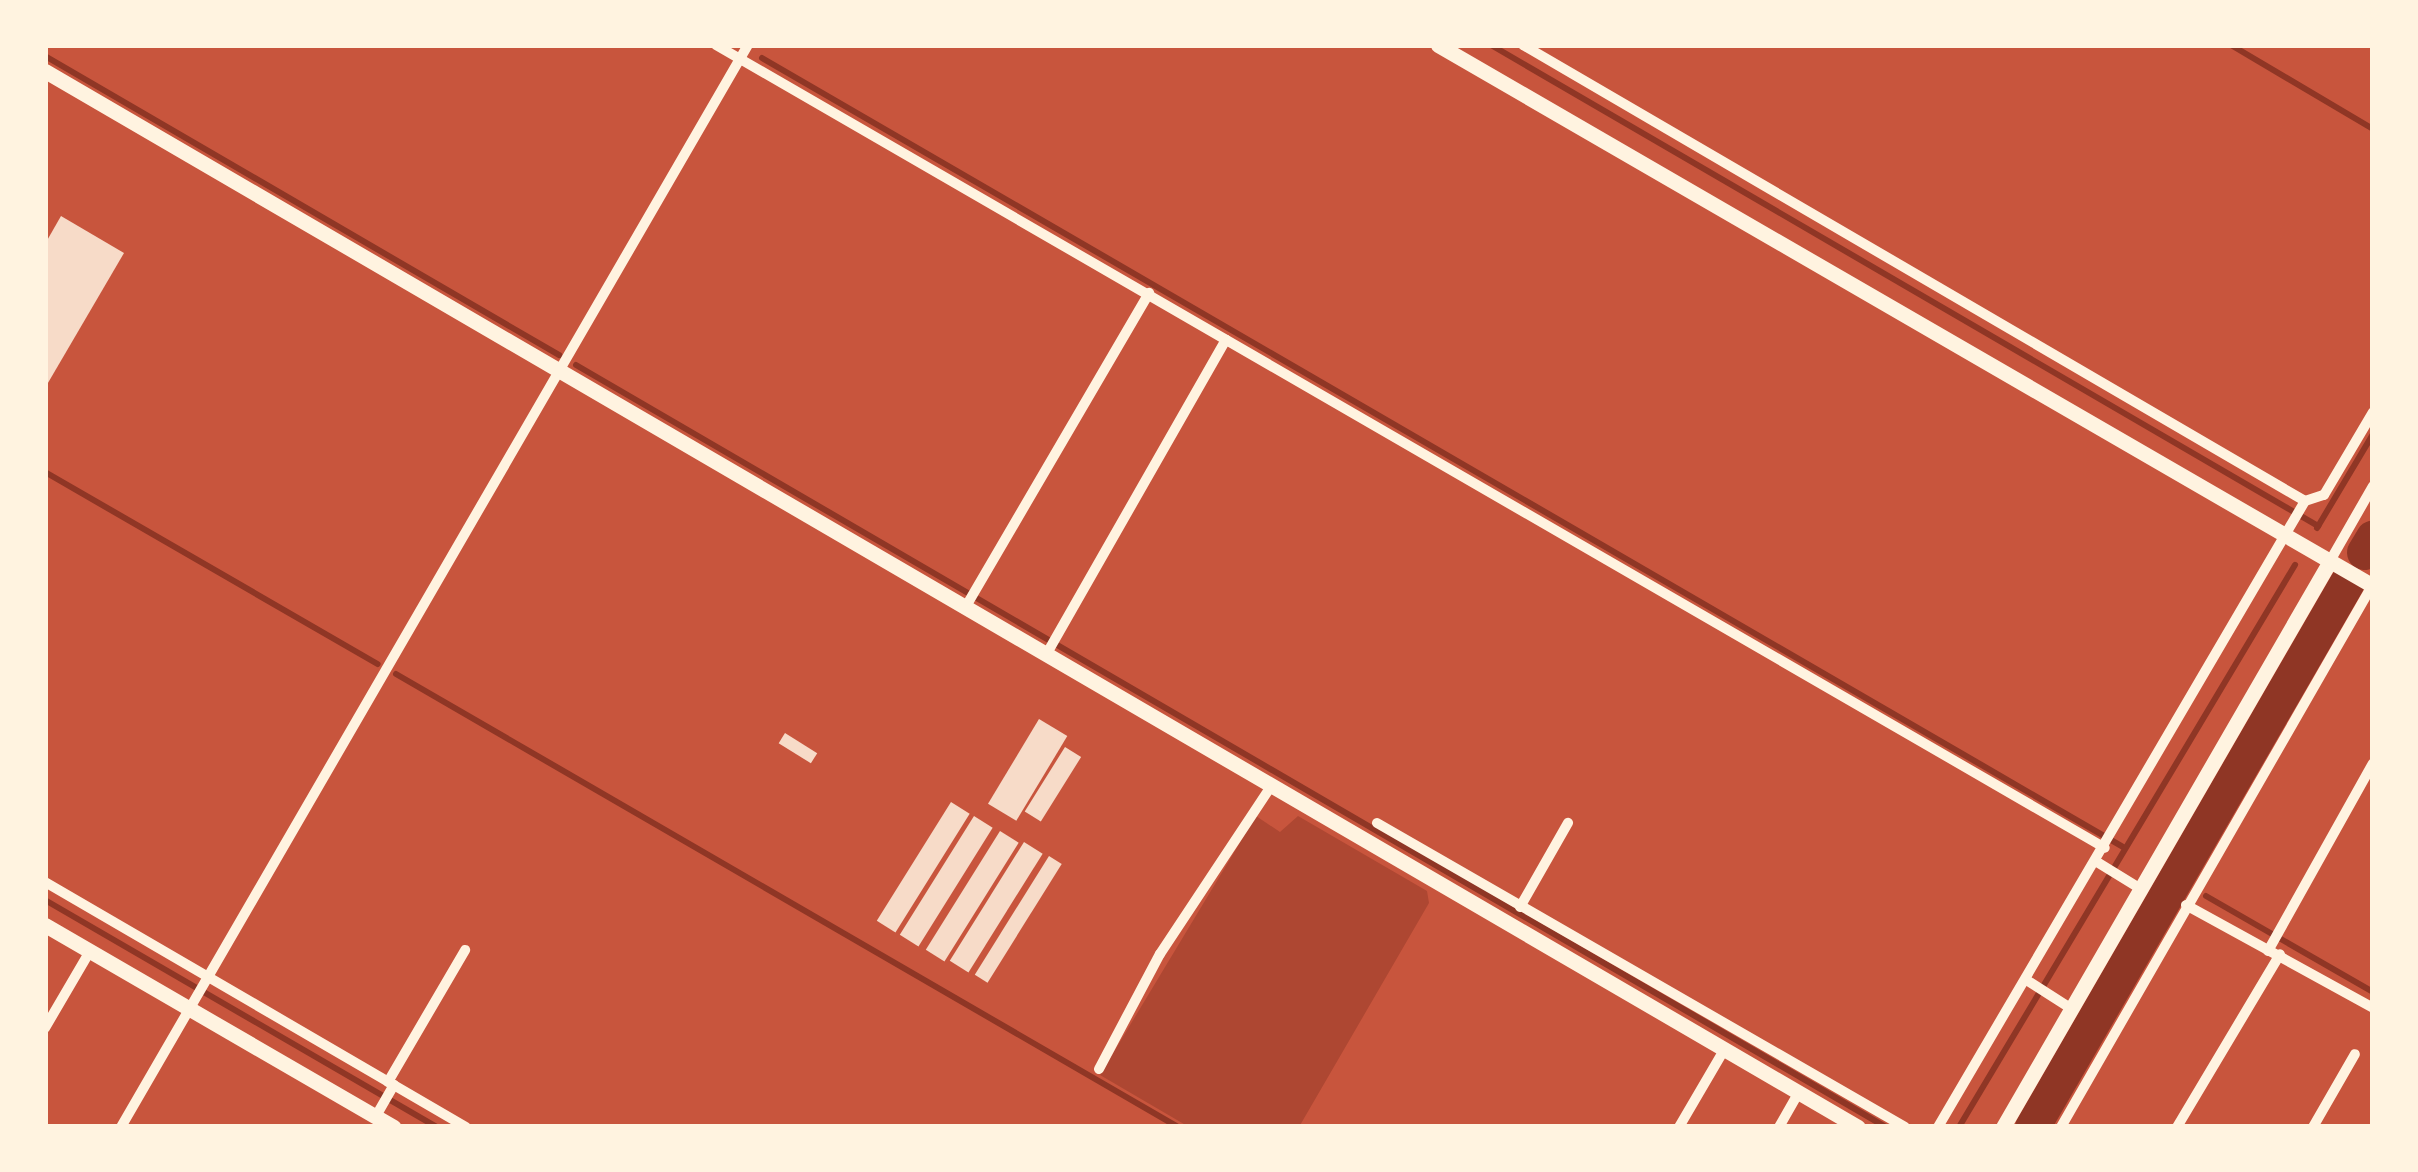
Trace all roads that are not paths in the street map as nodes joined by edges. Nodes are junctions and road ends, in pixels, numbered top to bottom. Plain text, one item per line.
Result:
1 (716, 45) edge
2 (748, 45) edge
3 (1438, 45) edge
4 (1523, 45) edge
5 (740, 59) junction
6 (45, 70) edge
7 (1150, 293) junction
8 (1226, 340) junction
9 (560, 372) junction
10 (2373, 412) edge
11 (2373, 486) edge
12 (2302, 505) junction
13 (2288, 528) junction
14 (2330, 561) junction
15 (2373, 585) edge
16 (970, 599) junction
17 (1051, 647) junction
18 (2373, 763) edge
19 (1271, 786) junction
20 (1377, 823) dead end
21 (1568, 823) dead end
22 (2109, 842) junction
23 (1420, 859) junction
24 (2106, 868) junction
25 (45, 882) edge
26 (2141, 888) junction
27 (2186, 905) junction
28 (1520, 916) junction
29 (45, 925) edge
30 (2275, 945) junction
31 (465, 950) dead end
32 (90, 951) junction
33 (2037, 986) junction
34 (200, 991) junction
35 (2373, 1008) edge
36 (2072, 1009) junction
37 (45, 1028) edge
38 (1734, 1044) junction
39 (2355, 1054) dead end
40 (1099, 1069) dead end
41 (1799, 1092) junction
42 (386, 1096) junction
43 (121, 1127) edge
44 (394, 1127) edge
45 (466, 1127) edge
46 (1679, 1127) edge
47 (1779, 1127) edge
48 (1858, 1127) edge
49 (1905, 1127) edge
50 (1938, 1127) edge
51 (2004, 1127) edge
52 (2060, 1127) edge
53 (2177, 1127) edge
54 (2313, 1127) edge

1 - 5 street
2 - 5 street
3 - 13 street
4 - 12 street
5 - 7 street
5 - 9 street
6 - 9 street
7 - 8 street
7 - 16 street
8 - 17 street
8 - 22 street
9 - 16 street
9 - 34 street
10 - 12 street
11 - 14 street
12 - 13 street
13 - 14 street
13 - 22 street
14 - 15 street
14 - 26 street
15 - 27 street
16 - 17 street
17 - 19 street
18 - 30 street
19 - 23 street
19 - 40 street
20 - 23 street
21 - 28 street
22 - 24 street
23 - 28 street
24 - 26 street
24 - 33 street
25 - 34 street
26 - 36 street
27 - 30 street
27 - 52 street
28 - 38 street
28 - 38 street
29 - 32 street
30 - 35 street
30 - 53 street
31 - 42 street
32 - 34 street
32 - 37 street
33 - 36 street
33 - 50 street
34 - 42 street
34 - 42 street
34 - 43 street
36 - 51 street
38 - 41 street
38 - 46 street
38 - 49 street
39 - 54 street
41 - 47 street
41 - 48 street
42 - 44 street
42 - 45 street

